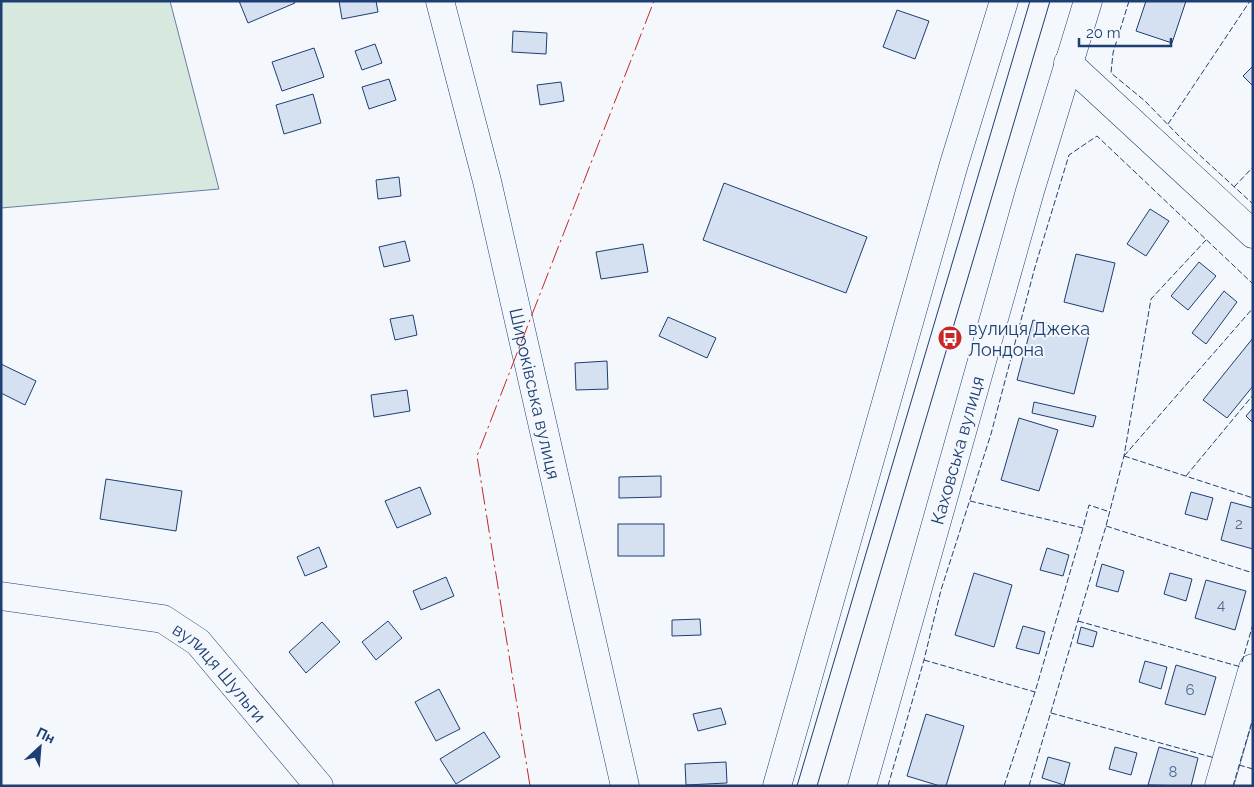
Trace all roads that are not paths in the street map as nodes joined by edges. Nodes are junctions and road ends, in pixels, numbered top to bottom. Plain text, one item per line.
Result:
1 (440, 1) edge
2 (1004, 1) edge
3 (1088, 1) edge
4 (1068, 63) junction
5 (1253, 234) edge
6 (1, 596) edge
7 (1253, 668) edge
8 (319, 786) edge
9 (625, 786) edge
10 (777, 786) edge
11 (862, 786) edge
12 (1219, 786) edge

1 - 9 street, Широківська вулиця
2 - 10 street
3 - 4 street, Каховська вулиця
4 - 5 street
4 - 11 street, Каховська вулиця
6 - 8 street, вулиця Шульги
7 - 12 street

